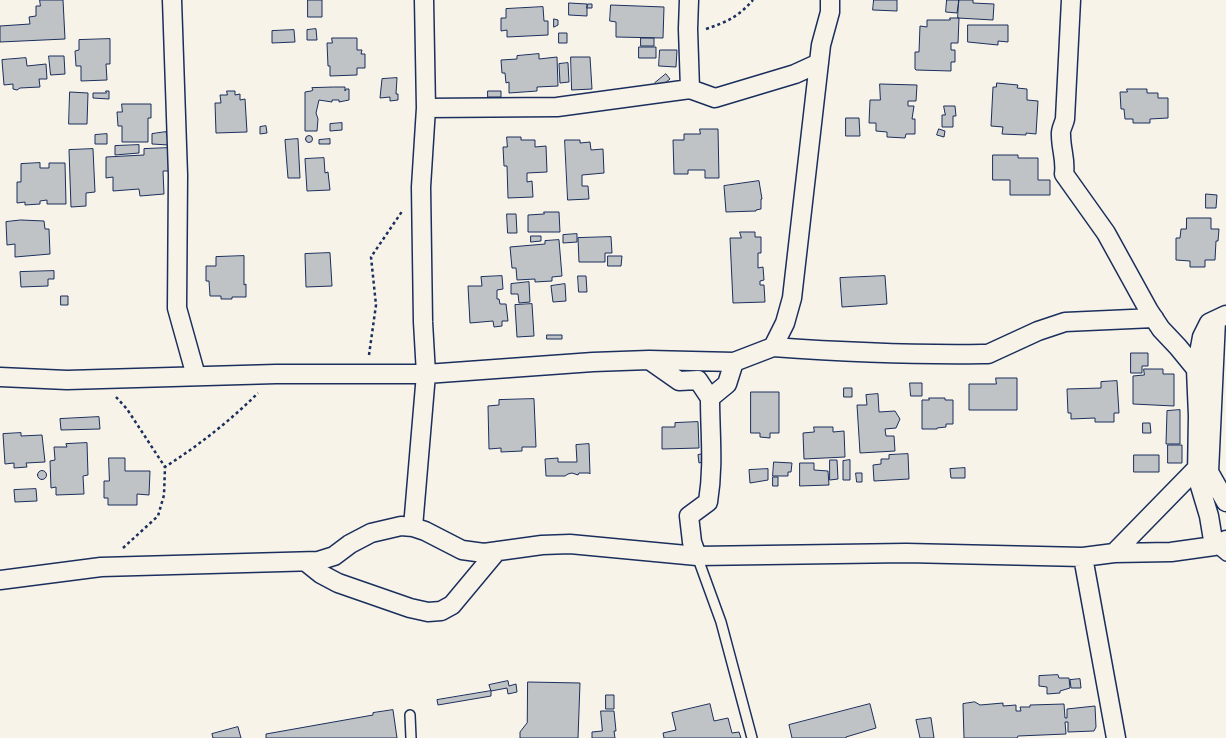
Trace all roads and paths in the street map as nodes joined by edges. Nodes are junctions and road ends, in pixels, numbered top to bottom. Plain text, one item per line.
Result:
1 (172, 0) edge
2 (424, 0) edge
3 (689, 0) edge
4 (753, 0) edge
5 (830, 0) edge
6 (1071, 0) edge
7 (688, 29) junction
8 (820, 63) junction
9 (690, 89) junction
10 (426, 108) junction
11 (1221, 317) edge
12 (1154, 318) junction
13 (773, 347) junction
14 (650, 360) junction
15 (734, 362) junction
16 (1196, 369) junction
17 (426, 374) junction
18 (196, 376) junction
19 (0, 377) edge
20 (114, 395) dead end
21 (710, 398) junction
22 (165, 467) dead end
23 (1197, 468) junction
24 (1226, 502) edge
25 (414, 527) junction
26 (1222, 547) edge
27 (497, 551) junction
28 (1114, 553) junction
29 (697, 556) junction
30 (1083, 557) junction
31 (306, 562) junction
32 (0, 580) edge
33 (410, 715) dead end
34 (411, 738) edge
35 (752, 738) edge
36 (1116, 738) edge

1 - 18 street
2 - 10 street
3 - 7 street
4 - 7 path
5 - 8 street
6 - 12 street
7 - 9 street
8 - 9 street
8 - 13 street
9 - 10 street
10 - 17 street
11 - 16 street
11 - 24 street
12 - 13 street
12 - 16 street
13 - 15 street
14 - 15 street
14 - 17 street
14 - 21 street
15 - 21 street
16 - 23 street
17 - 18 street
17 - 25 street
18 - 19 street
20 - 22 path
21 - 29 street
23 - 26 street
23 - 28 street
25 - 27 street
25 - 31 street
26 - 28 street
27 - 29 street
27 - 31 street
28 - 30 street
29 - 30 street
29 - 35 lane
30 - 36 street
31 - 32 street
33 - 34 lane

